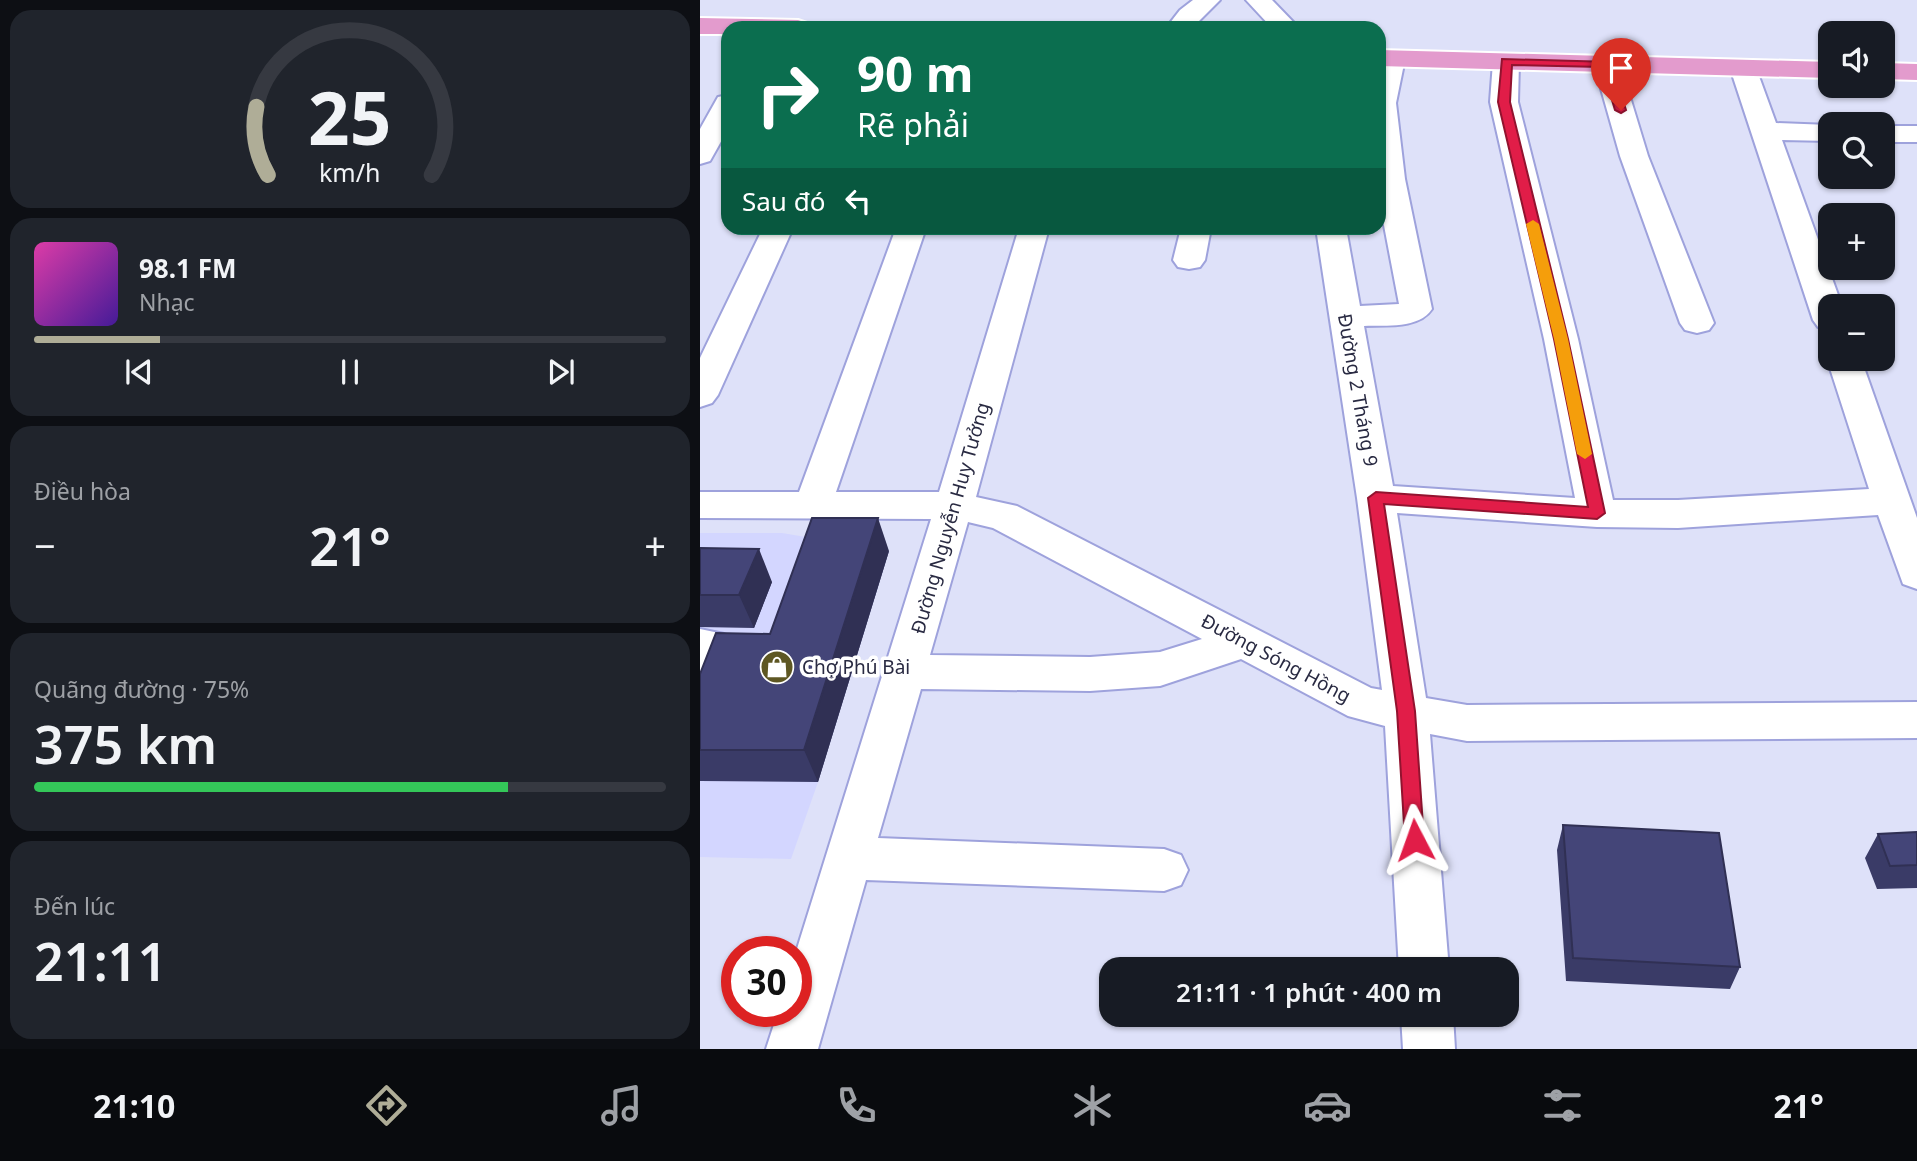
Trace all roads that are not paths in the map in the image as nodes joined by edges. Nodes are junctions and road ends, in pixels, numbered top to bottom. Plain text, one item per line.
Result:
1 (1208, 0) edge
2 (1258, 0) edge
3 (1184, 21) edge
4 (1279, 21) edge
5 (700, 26) edge
6 (721, 26) edge
7 (700, 41) edge
8 (721, 42) edge
9 (1386, 53) edge
10 (1386, 53) edge
11 (1818, 54) edge
12 (1895, 55) edge
13 (1917, 56) edge
14 (1506, 62) junction
15 (1607, 64) junction
16 (1743, 68) junction
17 (1818, 70) edge
18 (1895, 71) edge
19 (1917, 72) edge
20 (721, 116) edge
21 (1766, 131) junction
22 (1818, 133) edge
23 (1895, 134) edge
24 (1917, 134) edge
25 (1386, 141) edge
26 (700, 155) edge
27 (775, 235) edge
28 (909, 235) edge
29 (1032, 235) edge
30 (1194, 235) edge
31 (1332, 235) edge
32 (1189, 260) dead end
33 (1821, 294) edge
34 (1345, 317) junction
35 (1697, 323) dead end
36 (1848, 371) edge
37 (700, 395) edge
38 (1376, 498) junction
39 (1892, 501) junction
40 (700, 505) edge
41 (813, 505) junction
42 (954, 506) junction
43 (1597, 513) junction
44 (1911, 536) edge
45 (1917, 574) edge
46 (1244, 642) junction
47 (700, 645) edge
48 (905, 672) junction
49 (700, 681) edge
50 (1406, 711) junction
51 (1917, 720) edge
52 (849, 858) junction
53 (1164, 870) dead end
54 (1423, 957) edge
55 (1428, 1027) edge
56 (792, 1049) edge
57 (1429, 1049) edge

1 - 3 street
2 - 4 street
5 - 6 main road
7 - 8 main road
9 - 11 main road
10 - 14 main road
12 - 13 main road
14 - 15 main road
14 - 43 street
15 - 16 main road
15 - 35 street
16 - 17 main road
16 - 21 street
18 - 19 main road
20 - 26 street
21 - 22 street
21 - 33 street
23 - 24 street
25 - 34 street
27 - 37 street
28 - 41 street
29 - 42 street, Đường Nguyễn Huy Tưởng
30 - 32 street
31 - 34 street, Đường 2 Tháng 9
34 - 38 street, Đường 2 Tháng 9
36 - 39 street
38 - 43 street
38 - 50 street, Đường 2 Tháng 9
39 - 43 street
39 - 44 street
40 - 41 street, Đường Sóng Hồng
41 - 42 street, Đường Sóng Hồng
42 - 46 street, Đường Sóng Hồng
42 - 48 street, Đường Nguyễn Huy Tưởng
44 - 45 street
46 - 48 street
46 - 50 street, Đường Sóng Hồng
47 - 49 street
48 - 52 street, Đường Nguyễn Huy Tưởng
50 - 51 street, Đường Sóng Hồng
50 - 54 street, Đường 2 Tháng 9
52 - 53 street
52 - 56 street, Đường Nguyễn Huy Tưởng
55 - 57 street

